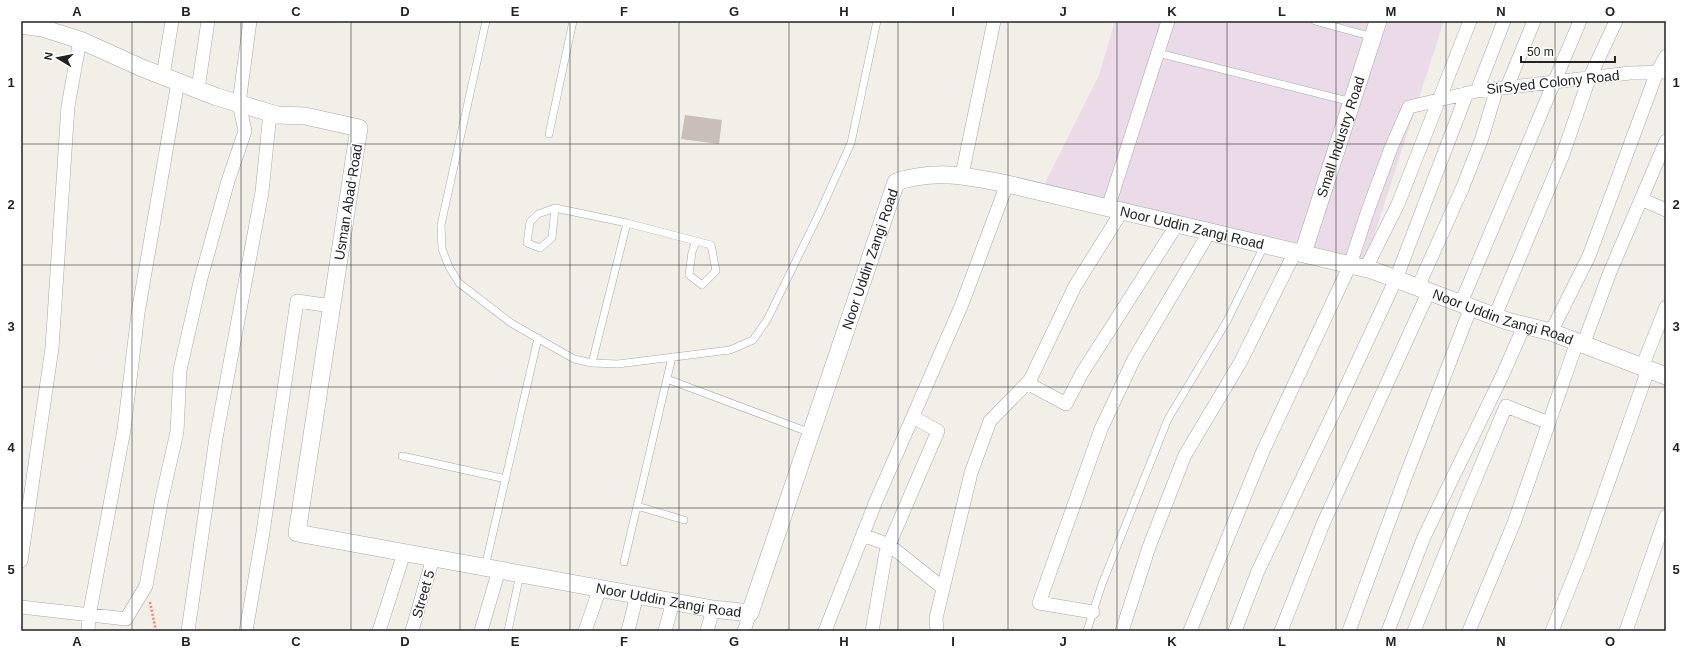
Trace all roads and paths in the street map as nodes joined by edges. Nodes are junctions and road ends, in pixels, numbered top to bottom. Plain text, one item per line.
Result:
1 (172, 21) edge
2 (208, 21) edge
3 (250, 21) edge
4 (486, 21) edge
5 (573, 21) edge
6 (876, 21) edge
7 (994, 21) edge
8 (1168, 21) edge
9 (1315, 21) edge
10 (1378, 21) edge
11 (1470, 21) edge
12 (1504, 21) edge
13 (1534, 21) edge
14 (1580, 21) edge
15 (1616, 21) edge
16 (42, 24) edge
17 (21, 25) edge
18 (1373, 37) junction
19 (80, 40) junction
20 (1158, 53) junction
21 (1666, 56) edge
22 (1662, 72) edge
23 (170, 79) junction
24 (1589, 79) junction
25 (1554, 82) junction
26 (1502, 88) junction
27 (198, 89) junction
28 (1472, 92) junction
29 (1440, 99) junction
30 (1352, 102) junction
31 (239, 103) junction
32 (270, 113) junction
33 (550, 134) dead end
34 (1666, 141) edge
35 (962, 175) junction
36 (1007, 184) junction
37 (1641, 199) junction
38 (555, 208) junction
39 (1115, 209) junction
40 (1666, 210) edge
41 (627, 223) junction
42 (1178, 223) junction
43 (1210, 231) junction
44 (696, 241) junction
45 (1265, 244) junction
46 (1299, 252) junction
47 (1358, 266) junction
48 (1396, 279) junction
49 (1423, 289) junction
50 (1466, 305) junction
51 (332, 306) junction
52 (1666, 307) edge
53 (1495, 316) junction
54 (1524, 326) junction
55 (1551, 332) junction
56 (538, 338) junction
57 (1580, 343) junction
58 (672, 357) junction
59 (592, 363) junction
60 (1645, 368) junction
61 (1666, 376) edge
62 (667, 379) junction
63 (1027, 383) junction
64 (913, 416) junction
65 (1549, 423) junction
66 (811, 433) junction
67 (402, 456) dead end
68 (506, 479) junction
69 (637, 506) junction
70 (1666, 516) edge
71 (684, 520) dead end
72 (297, 533) joint
73 (862, 535) junction
74 (889, 545) junction
75 (404, 553) junction
76 (433, 558) junction
77 (21, 561) edge
78 (624, 562) dead end
79 (492, 568) junction
80 (520, 574) junction
81 (146, 586) junction
82 (600, 588) junction
83 (944, 588) junction
84 (638, 595) junction
85 (673, 601) junction
86 (21, 607) edge
87 (713, 609) junction
88 (1093, 612) junction
89 (750, 613) junction
90 (89, 616) junction
91 (88, 631) edge
92 (156, 631) edge
93 (188, 631) edge
94 (246, 631) edge
95 (379, 631) edge
96 (412, 631) edge
97 (481, 631) edge
98 (508, 631) edge
99 (585, 631) edge
100 (628, 631) edge
101 (665, 631) edge
102 (707, 631) edge
103 (744, 631) edge
104 (826, 631) edge
105 (872, 631) edge
106 (937, 631) edge
107 (1087, 631) edge
108 (1122, 631) edge
109 (1190, 631) edge
110 (1236, 631) edge
111 (1281, 631) edge
112 (1349, 631) edge
113 (1388, 631) edge
114 (1414, 631) edge
115 (1469, 631) edge
116 (1552, 631) edge
117 (1626, 631) edge

1 - 23 street
2 - 27 street
3 - 31 street
4 - 56 lane
5 - 33 lane
6 - 58 lane
7 - 35 street
8 - 20 street
9 - 18 lane
10 - 18 street, Small Industry Road
11 - 29 street
12 - 28 street
13 - 26 street
14 - 25 street
15 - 24 street
16 - 17 street, Usman Abad Road
16 - 19 street, Usman Abad Road
18 - 30 street, Small Industry Road
19 - 23 street, Usman Abad Road
19 - 77 street
20 - 30 lane
20 - 39 street
21 - 22 street
22 - 24 street, SirSyed Colony Road
22 - 55 street
23 - 27 street, Usman Abad Road
23 - 90 street
24 - 25 street, SirSyed Colony Road
24 - 53 street
25 - 26 street, SirSyed Colony Road
25 - 50 street
26 - 28 street, SirSyed Colony Road
26 - 49 street
27 - 31 street, Usman Abad Road
28 - 29 street, SirSyed Colony Road
28 - 48 street
29 - 47 street
29 - 47 street, SirSyed Colony Road
30 - 46 street, Small Industry Road
31 - 32 street, Usman Abad Road
31 - 81 street
32 - 51 street, Usman Abad Road
32 - 93 street
34 - 37 street
35 - 36 street, Noor Uddin Zangi Road
35 - 66 street, Noor Uddin Zangi Road
36 - 39 street, Noor Uddin Zangi Road
36 - 64 street
37 - 40 street
37 - 57 street
38 - 38 lane
38 - 41 lane
39 - 42 street, Noor Uddin Zangi Road
39 - 63 street
41 - 44 lane
41 - 59 lane
42 - 43 street, Noor Uddin Zangi Road
42 - 63 street
43 - 45 street, Noor Uddin Zangi Road
43 - 88 street
44 - 44 lane
45 - 46 street, Noor Uddin Zangi Road
45 - 88 lane
46 - 47 street, Noor Uddin Zangi Road
46 - 108 street
47 - 48 street, Noor Uddin Zangi Road
47 - 109 street
48 - 49 street, Noor Uddin Zangi Road
48 - 110 street
49 - 50 street, Noor Uddin Zangi Road
49 - 111 street
50 - 53 street, Noor Uddin Zangi Road
50 - 112 street
51 - 72 street, Usman Abad Road
51 - 94 street
52 - 60 street
53 - 54 street, Noor Uddin Zangi Road
54 - 55 street, Noor Uddin Zangi Road
54 - 113 street
55 - 57 street, Noor Uddin Zangi Road
56 - 59 lane
56 - 68 lane
57 - 60 street, Noor Uddin Zangi Road
57 - 65 street
58 - 59 lane
58 - 62 lane
60 - 61 street, Noor Uddin Zangi Road
60 - 116 street
62 - 66 lane
62 - 69 lane
63 - 83 street
64 - 73 street
64 - 74 street
65 - 114 street
65 - 115 street
66 - 89 street, Noor Uddin Zangi Road
67 - 68 lane
68 - 79 lane
69 - 71 lane
69 - 78 lane
70 - 117 street
72 - 75 street, Noor Uddin Zangi Road
73 - 74 street
73 - 104 street
74 - 83 street
74 - 105 street
75 - 76 street, Noor Uddin Zangi Road
75 - 95 street
76 - 79 street, Noor Uddin Zangi Road
76 - 96 street, Street 5
79 - 80 street, Noor Uddin Zangi Road
79 - 97 street
80 - 82 street, Noor Uddin Zangi Road
80 - 98 lane
81 - 90 street
81 - 92 path
82 - 84 street, Noor Uddin Zangi Road
82 - 99 street
83 - 106 street
84 - 85 street, Noor Uddin Zangi Road
84 - 100 street
85 - 87 street, Noor Uddin Zangi Road
85 - 101 street
86 - 90 street
87 - 89 street, Noor Uddin Zangi Road
87 - 102 street
88 - 107 lane
89 - 103 street
90 - 91 street

